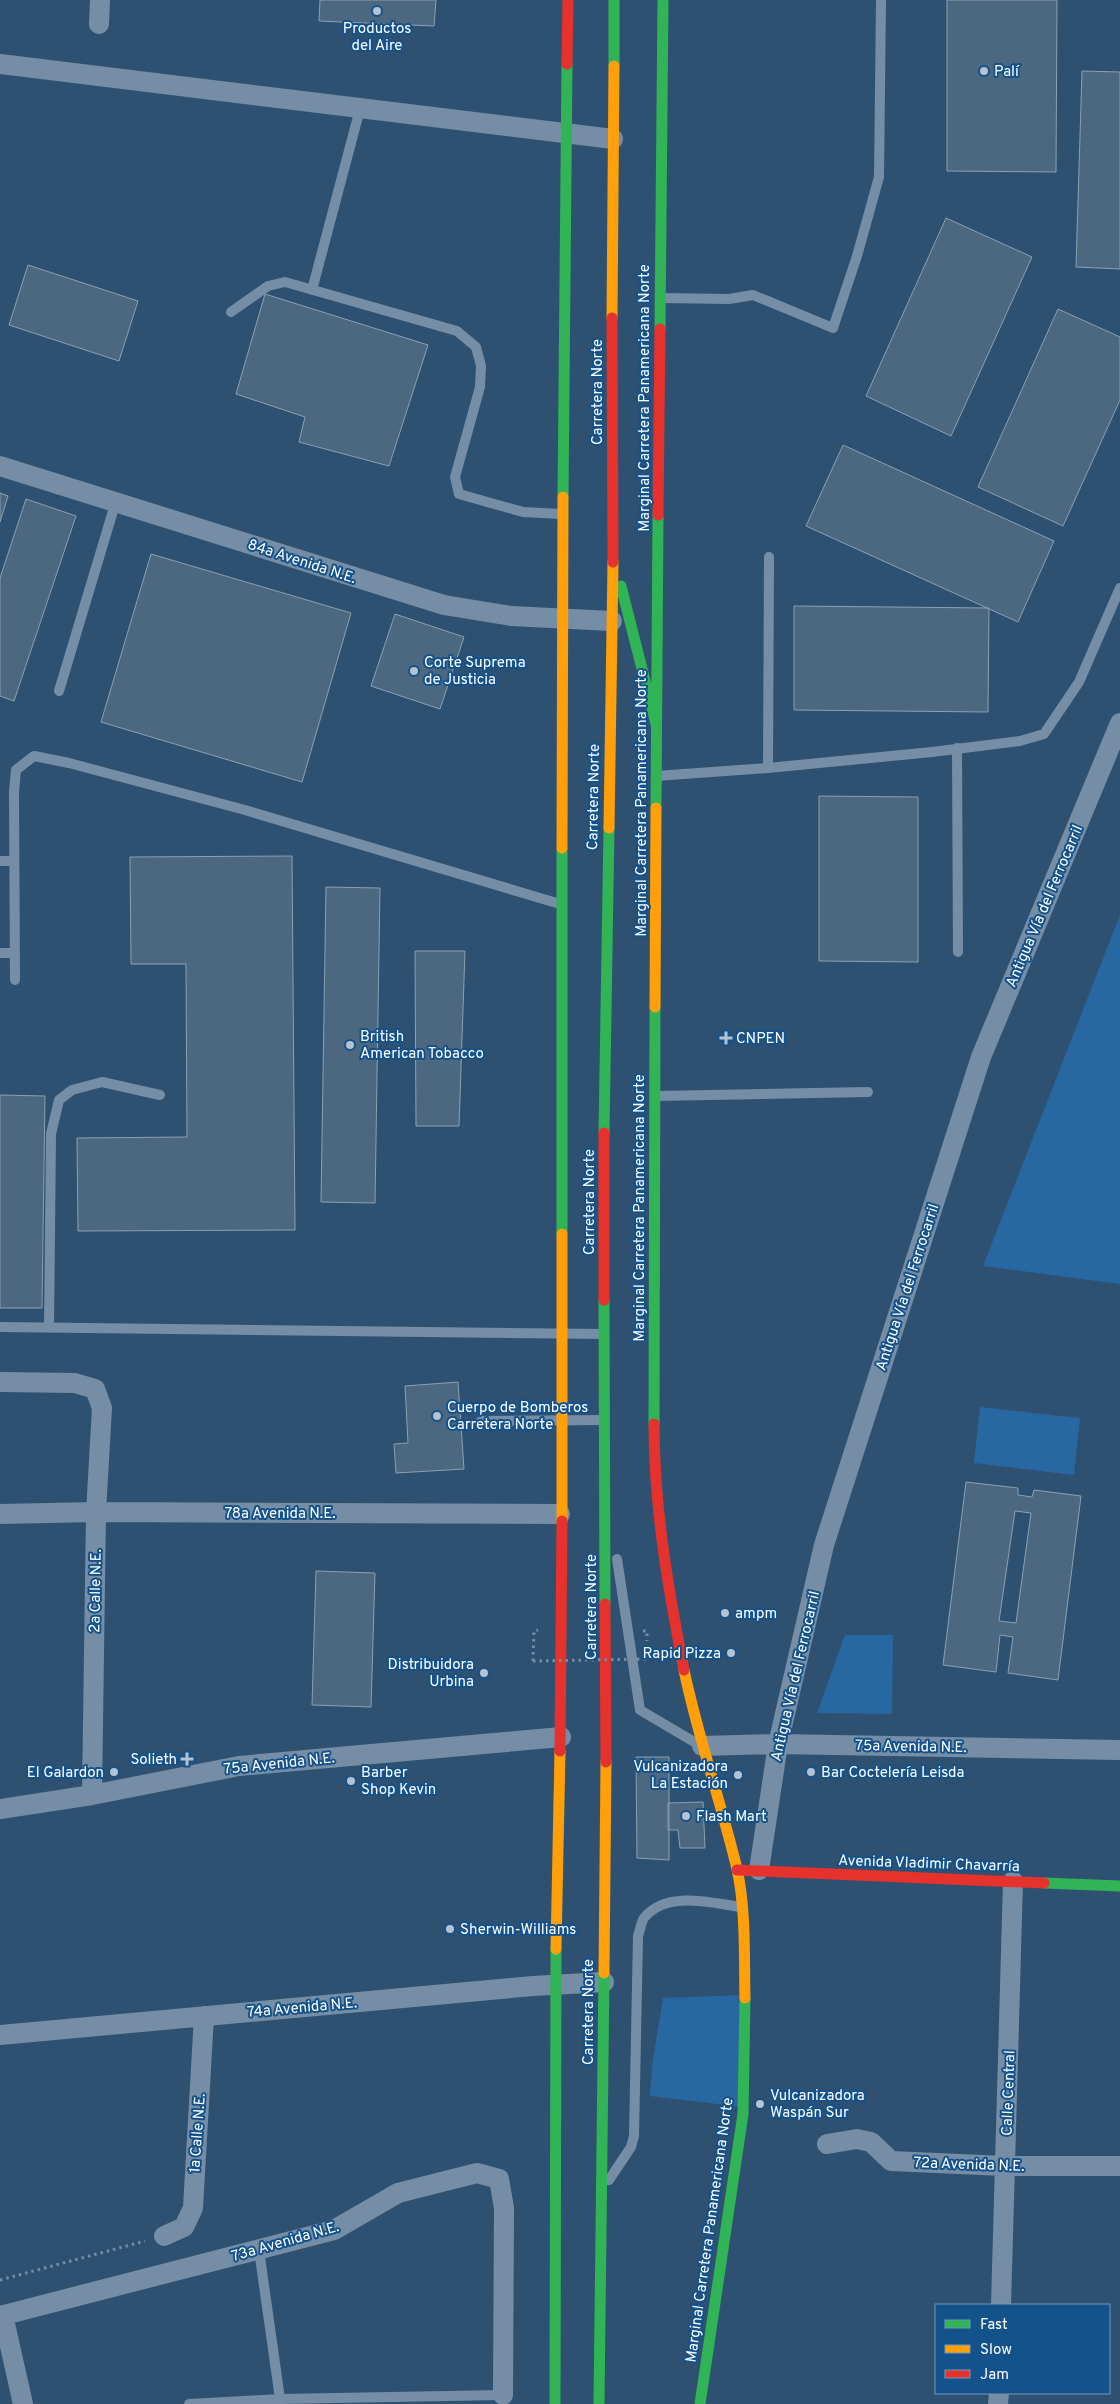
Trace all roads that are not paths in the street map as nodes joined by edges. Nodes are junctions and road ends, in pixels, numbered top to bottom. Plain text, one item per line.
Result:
1 (100, 0) edge
2 (568, 0) edge
3 (614, 0) edge
4 (663, 0) edge
5 (881, 0) edge
6 (99, 24) dead end
7 (0, 64) edge
8 (360, 109) junction
9 (565, 133) junction
10 (613, 139) junction
11 (312, 290) junction
12 (660, 298) junction
13 (231, 312) dead end
14 (0, 466) edge
15 (116, 501) junction
16 (562, 514) junction
17 (769, 557) dead end
18 (613, 558) junction
19 (1120, 588) edge
20 (562, 619) junction
21 (612, 621) junction
22 (59, 691) dead end
23 (1120, 723) edge
24 (656, 724) junction
25 (956, 748) junction
26 (768, 768) junction
27 (656, 776) junction
28 (0, 861) edge
29 (14, 861) junction
30 (563, 905) junction
31 (958, 952) dead end
32 (0, 953) edge
33 (15, 953) junction
34 (15, 980) dead end
35 (868, 1092) dead end
36 (160, 1095) dead end
37 (655, 1096) junction
38 (0, 1327) edge
39 (49, 1328) junction
40 (560, 1334) junction
41 (605, 1334) junction
42 (0, 1382) edge
43 (560, 1419) junction
44 (604, 1420) junction
45 (481, 1421) dead end
46 (605, 1481) junction
47 (96, 1512) junction
48 (0, 1514) edge
49 (560, 1514) junction
50 (561, 1737) junction
51 (778, 1744) junction
52 (702, 1746) junction
53 (1120, 1750) edge
54 (92, 1795) junction
55 (0, 1810) edge
56 (737, 1870) junction
57 (759, 1870) junction
58 (1013, 1881) junction
59 (1120, 1886) edge
60 (742, 1907) junction
61 (604, 1982) junction
62 (555, 1984) junction
63 (204, 2016) junction
64 (0, 2035) edge
65 (826, 2144) dead end
66 (1006, 2166) junction
67 (1120, 2166) edge
68 (602, 2190) junction
69 (164, 2236) road end
70 (258, 2250) junction
71 (1001, 2304) edge
72 (1, 2316) edge
73 (503, 2394) joint
74 (280, 2399) junction
75 (23, 2404) edge
76 (189, 2404) edge
77 (554, 2404) edge
78 (599, 2404) edge
79 (700, 2404) edge

1 - 6 street
2 - 9 main road, Carretera Norte
3 - 10 main road, Carretera Norte
4 - 12 main road, Marginal Carretera Panamericana Norte
5 - 12 lane
7 - 8 street
8 - 9 street
8 - 11 lane
9 - 10 street
9 - 16 main road, Carretera Norte
10 - 18 main road, Carretera Norte
11 - 13 lane
11 - 16 lane
12 - 24 main road, Marginal Carretera Panamericana Norte
14 - 15 street, 84a Avenida N.E.
15 - 20 street, 84a Avenida N.E.
15 - 22 lane
16 - 20 main road, Carretera Norte
17 - 26 lane
18 - 21 main road, Carretera Norte
18 - 24 main road
19 - 25 lane
20 - 21 street, 84a Avenida N.E.
20 - 30 main road, Carretera Norte
21 - 41 main road, Carretera Norte
23 - 51 street, Antigua Vía del Ferrocarril
24 - 27 main road, Marginal Carretera Panamericana Norte
25 - 26 lane
25 - 31 lane
26 - 27 lane
27 - 37 main road, Marginal Carretera Panamericana Norte
28 - 29 lane
29 - 30 lane
29 - 33 lane
30 - 40 main road, Carretera Norte
32 - 33 lane
33 - 34 lane
35 - 37 lane
36 - 39 lane
37 - 52 main road, Marginal Carretera Panamericana Norte
38 - 39 lane
39 - 40 lane
40 - 41 lane
40 - 43 main road, Carretera Norte
41 - 44 main road, Carretera Norte
42 - 47 street, 2a Calle N.E.
43 - 44 lane
43 - 45 lane
43 - 49 main road, Carretera Norte
44 - 46 main road, Carretera Norte
46 - 52 lane
46 - 61 main road, Carretera Norte
47 - 48 street, 78a Avenida N.E.
47 - 49 street, 78a Avenida N.E.
47 - 54 street, 2a Calle N.E.
49 - 50 main road, Carretera Norte
50 - 54 street, 75a Avenida N.E.
50 - 62 main road, Carretera Norte
51 - 52 street, 75a Avenida N.E.
51 - 53 street, 75a Avenida N.E.
51 - 57 street, Antigua Vía del Ferrocarril
52 - 56 main road, Marginal Carretera Panamericana Norte
54 - 55 street, 75a Avenida N.E.
56 - 57 main road, Avenida Vladimir Chavarría
56 - 60 main road, Marginal Carretera Panamericana Norte
57 - 58 main road, Avenida Vladimir Chavarría
58 - 59 main road, Avenida Vladimir Chavarría
58 - 66 street, Calle Central
60 - 68 lane
60 - 79 main road, Marginal Carretera Panamericana Norte
61 - 62 street, 74a Avenida N.E.
61 - 68 main road, Carretera Norte
62 - 63 street, 74a Avenida N.E.
62 - 77 main road, Carretera Norte
63 - 64 street, 74a Avenida N.E.
63 - 69 street, 1a Calle N.E.
65 - 66 street, 72a Avenida N.E.
66 - 67 street, 72a Avenida N.E.
66 - 71 street, Calle Central
68 - 78 main road, Carretera Norte
70 - 72 street, 73a Avenida N.E.
70 - 73 street, 73a Avenida N.E.
70 - 74 lane
72 - 75 street
73 - 74 lane
74 - 76 lane

